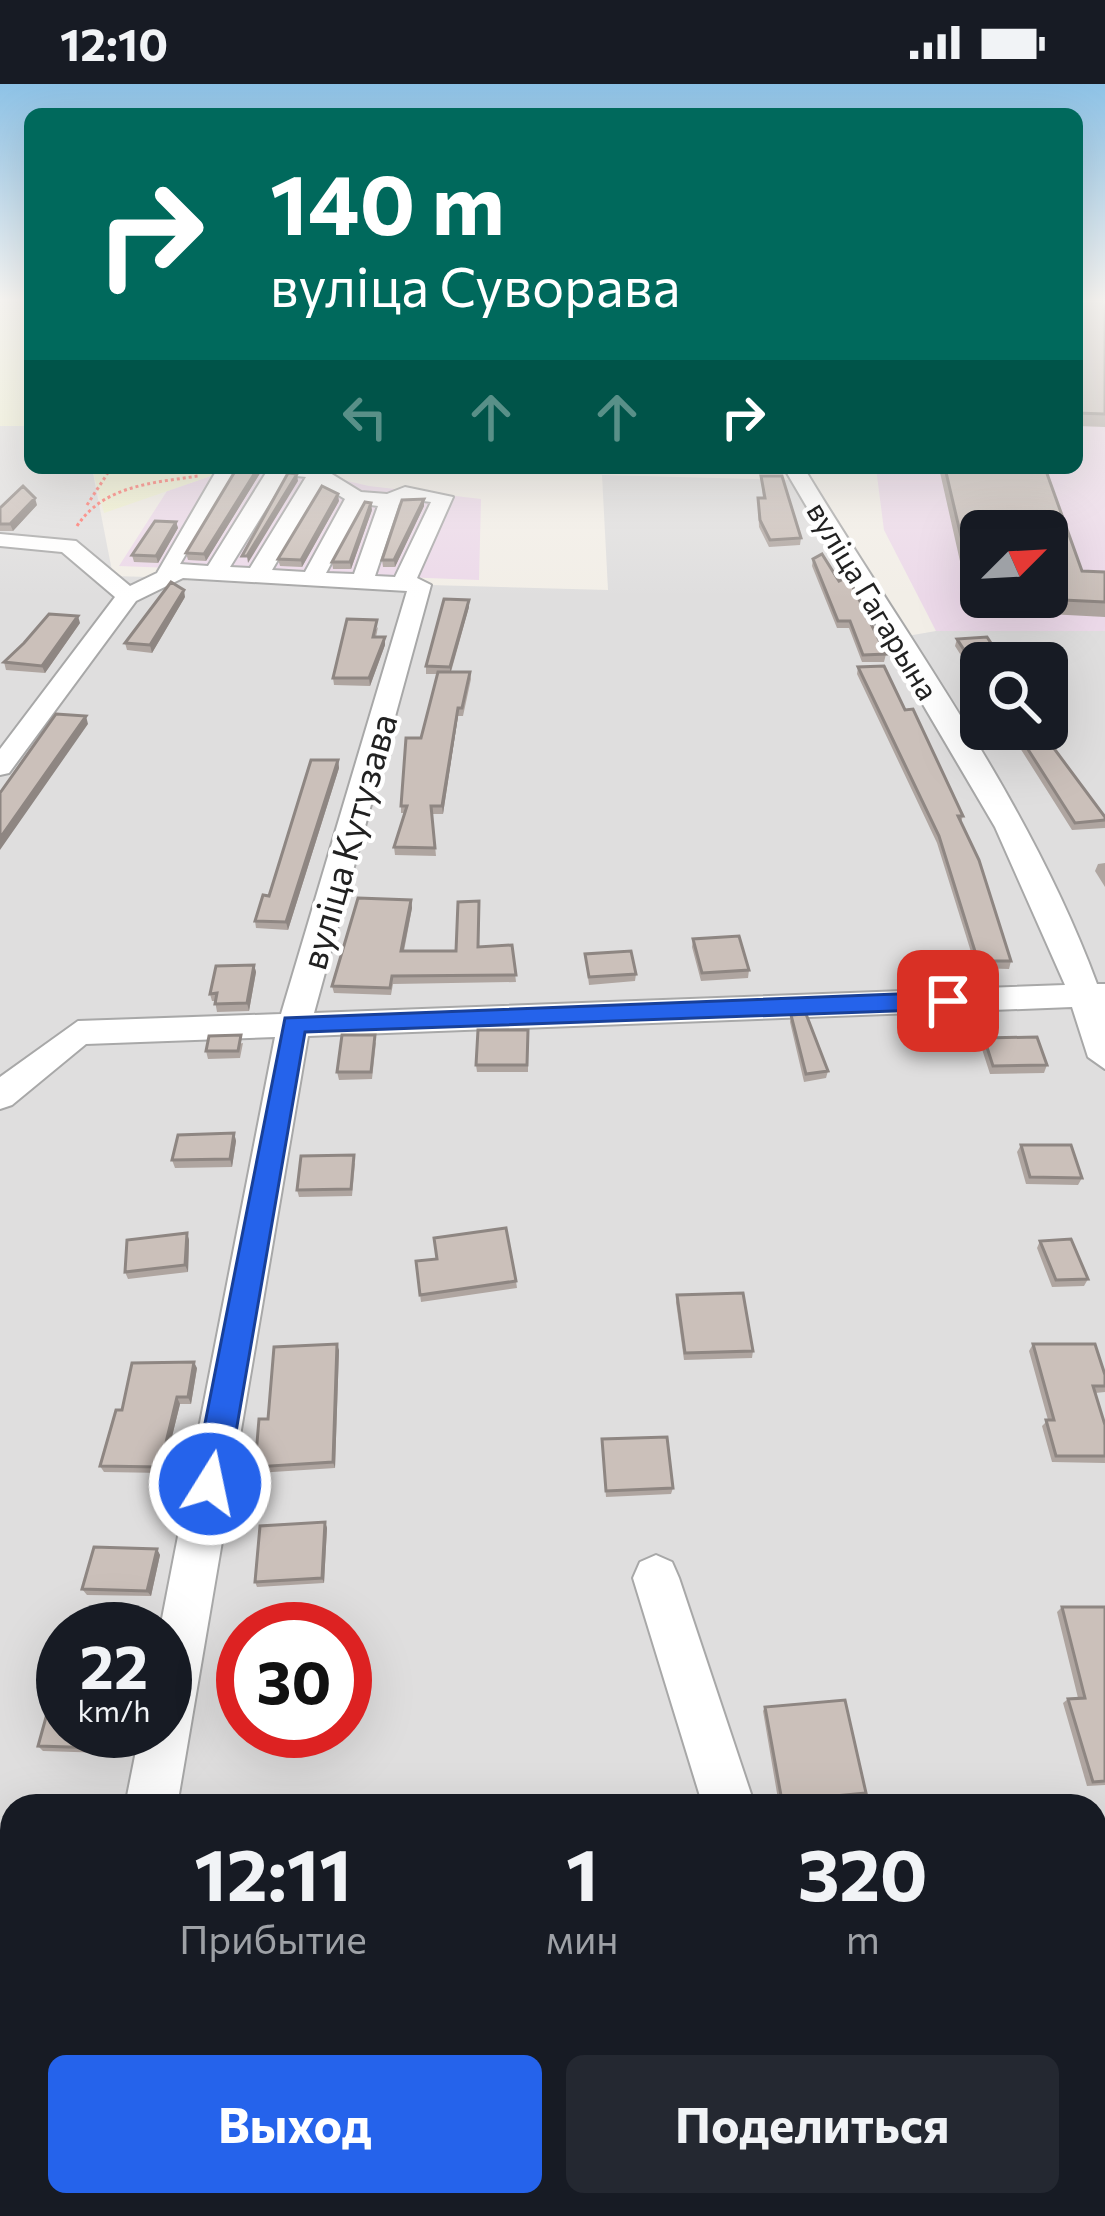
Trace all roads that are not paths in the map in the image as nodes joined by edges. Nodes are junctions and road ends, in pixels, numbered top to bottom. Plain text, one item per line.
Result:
1 (224, 474) edge
2 (276, 474) edge
3 (315, 474) edge
4 (798, 474) edge
5 (316, 477) junction
6 (356, 496) junction
7 (390, 500) junction
8 (0, 540) edge
9 (68, 546) junction
10 (173, 571) junction
11 (215, 573) junction
12 (257, 576) junction
13 (312, 579) junction
14 (362, 582) junction
15 (412, 585) junction
16 (128, 596) junction
17 (0, 766) edge
18 (1096, 995) edge
19 (294, 1024) junction
20 (1105, 1058) edge
21 (0, 1096) edge
22 (656, 1578) dead end
23 (154, 1794) edge
24 (725, 1794) edge

1 - 10 street
2 - 11 street
3 - 5 street
4 - 18 street, вуліца Гагарына
5 - 6 street
5 - 12 street
6 - 7 street
6 - 13 street
7 - 14 street
7 - 15 street, вуліца Кутузава
8 - 9 street
9 - 10 street
9 - 16 street
10 - 11 street
10 - 16 street
11 - 12 street
12 - 13 street
13 - 14 street
14 - 15 street
15 - 19 street, вуліца Кутузава
16 - 17 street
18 - 19 street
18 - 20 street, вуліца Гагарына
19 - 21 street
19 - 23 street, вуліца Кутузава
22 - 24 street

